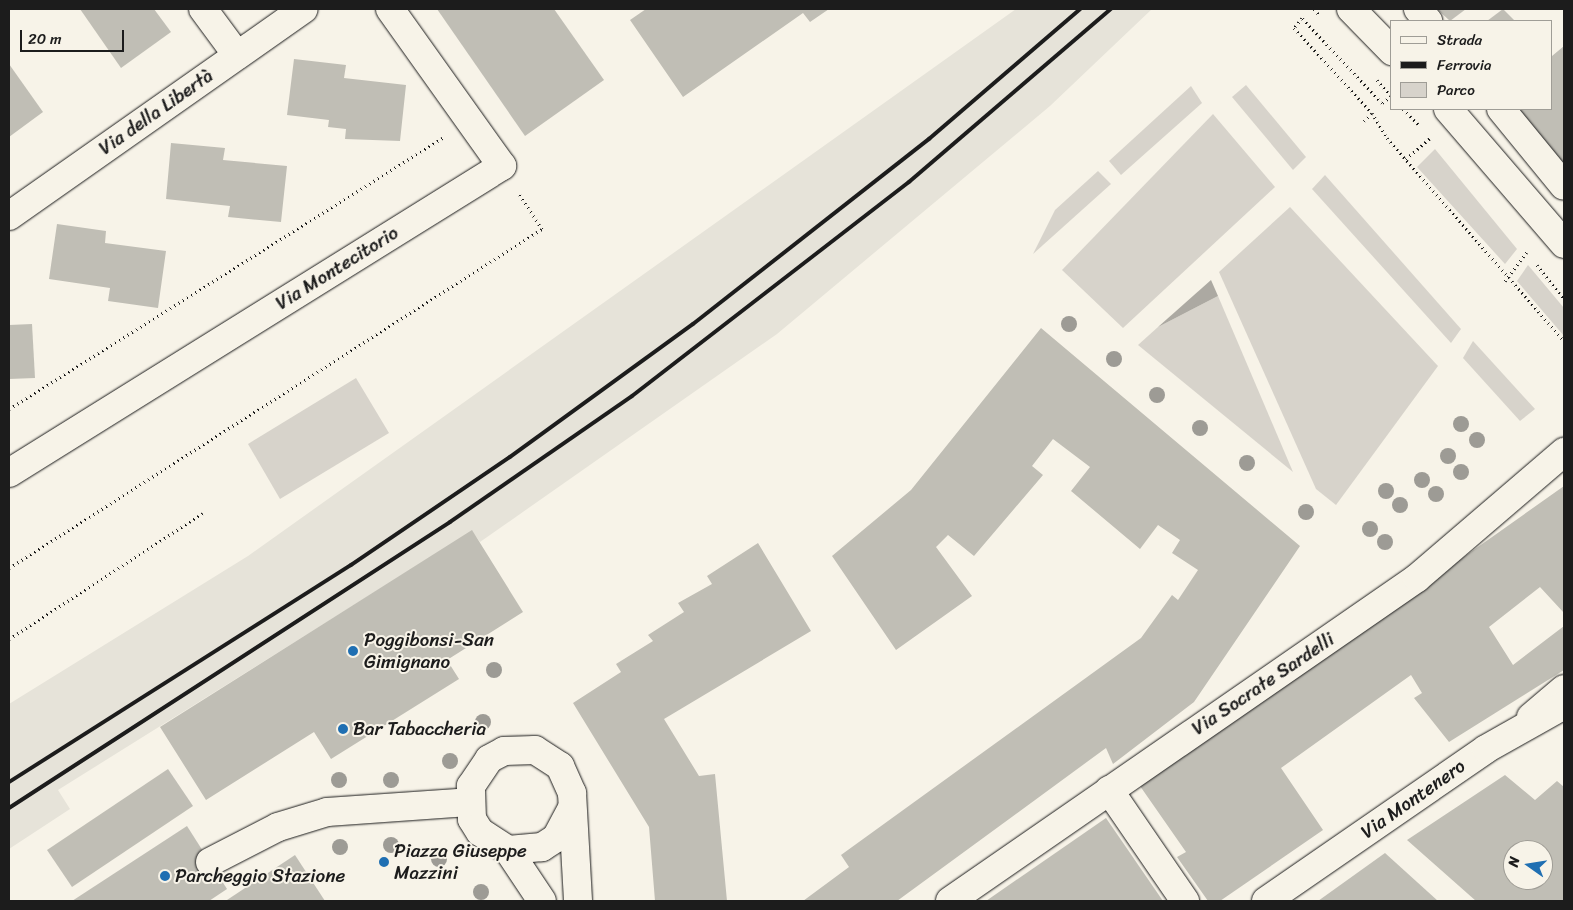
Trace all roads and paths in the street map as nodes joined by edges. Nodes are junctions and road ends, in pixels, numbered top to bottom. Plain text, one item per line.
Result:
1 (203, 9) edge
2 (304, 9) edge
3 (390, 9) edge
4 (1314, 9) edge
5 (1351, 9) edge
6 (1418, 9) edge
7 (1427, 20) edge
8 (1327, 24) dead end
9 (1390, 49) edge
10 (237, 55) junction
11 (1372, 74) dead end
12 (1390, 95) edge
13 (1390, 97) edge
14 (1404, 110) edge
15 (1449, 110) edge
16 (1502, 110) edge
17 (1372, 113) junction
18 (470, 121) junction
19 (1364, 121) dead end
20 (1429, 136) junction
21 (1435, 144) dead end
22 (1406, 160) junction
23 (502, 166) junction
24 (1564, 186) edge
25 (9, 216) edge
26 (1564, 244) edge
27 (1521, 245) dead end
28 (1527, 252) junction
29 (1506, 279) junction
30 (1564, 299) edge
31 (1564, 342) edge
32 (9, 409) edge
33 (1564, 452) edge
34 (9, 473) edge
35 (203, 513) dead end
36 (9, 568) edge
37 (9, 640) edge
38 (1564, 689) edge
39 (1564, 705) edge
40 (1519, 729) junction
41 (1109, 790) junction
42 (469, 802) junction
43 (572, 808) junction
44 (508, 850) junction
45 (210, 862) dead end
46 (542, 901) edge
47 (578, 901) edge
48 (950, 901) edge
49 (1185, 901) edge
50 (1266, 901) edge

1 - 10 street
2 - 10 street, Via della Libertà
3 - 18 street
4 - 8 path
5 - 9 street
6 - 7 street
10 - 25 street, Via della Libertà
11 - 12 path
13 - 17 path
14 - 20 path
15 - 26 street
16 - 24 street
17 - 19 path
17 - 22 path
18 - 23 street
18 - 32 path
20 - 21 path
20 - 22 path
22 - 29 path
23 - 34 street, Via Montecitorio
23 - 36 path
27 - 28 path
28 - 29 path
28 - 30 path
29 - 31 path
33 - 41 street, Via Socrate Sardelli
35 - 37 path
38 - 40 street
39 - 40 street, Via Montenero
40 - 50 street, Via Montenero
41 - 48 street, Via Socrate Sardelli
41 - 49 street
42 - 43 street
42 - 44 street
42 - 45 street
43 - 44 street
43 - 47 street
44 - 46 street

